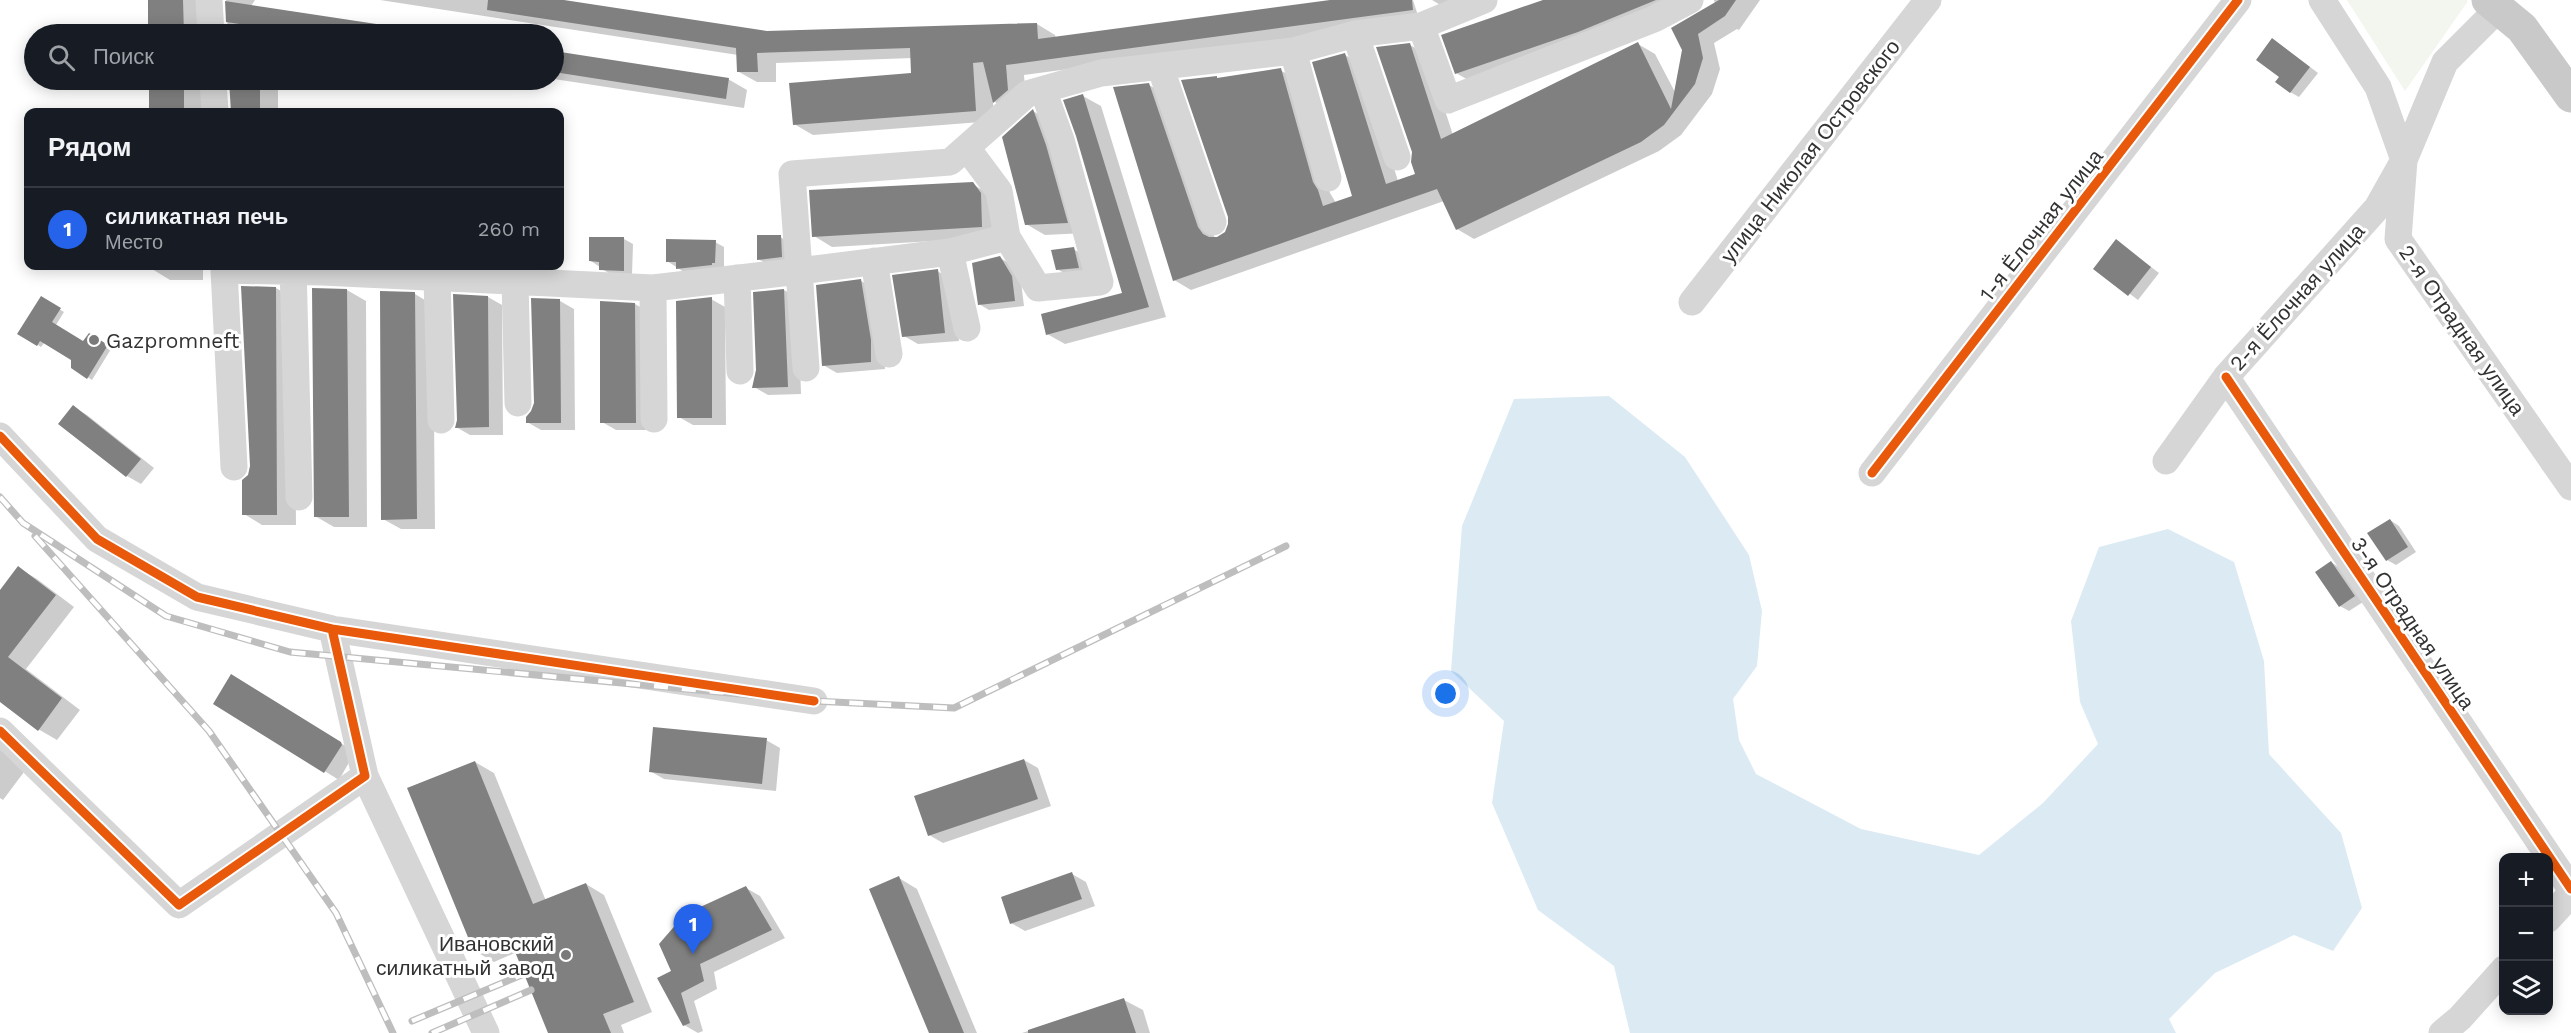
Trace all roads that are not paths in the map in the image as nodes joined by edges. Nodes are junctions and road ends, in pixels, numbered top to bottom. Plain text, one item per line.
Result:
1 (209, 0) edge
2 (1484, 0) edge
3 (1690, 0) edge
4 (1928, 0) edge
5 (2238, 0) edge
6 (2322, 0) edge
7 (2493, 4) edge
8 (210, 24) edge
9 (1421, 26) junction
10 (1355, 34) junction
11 (1293, 51) junction
12 (1160, 66) junction
13 (214, 90) edge
14 (1043, 90) junction
15 (2571, 96) edge
16 (215, 108) edge
17 (967, 148) junction
18 (1396, 157) dead end
19 (2404, 160) junction
20 (1328, 178) dead end
21 (1213, 222) dead end
22 (1007, 237) junction
23 (950, 252) junction
24 (874, 261) junction
25 (224, 270) edge
26 (293, 270) edge
27 (319, 270) edge
28 (799, 271) junction
29 (737, 278) junction
30 (437, 279) junction
31 (515, 282) junction
32 (653, 288) junction
33 (1692, 302) dead end
34 (967, 328) dead end
35 (889, 354) dead end
36 (806, 368) dead end
37 (740, 371) dead end
38 (2226, 377) junction
39 (518, 403) dead end
40 (654, 419) dead end
41 (441, 420) dead end
42 (0, 436) edge
43 (2166, 460) dead end
44 (234, 467) dead end
45 (1872, 472) dead end
46 (2571, 487) edge
47 (298, 497) dead end
48 (332, 628) junction
49 (814, 701) dead end
50 (0, 731) edge
51 (365, 776) junction
52 (2571, 889) edge
53 (2571, 894) edge
54 (2553, 914) edge
55 (2499, 975) edge
56 (2456, 1028) edge
57 (486, 1033) edge

1 - 8 street
2 - 9 street
3 - 9 street
4 - 33 street, улица Николая Островского
5 - 45 street, 1-я Ёлочная улица
6 - 19 street, 2-я Отрадная улица
7 - 15 main road
7 - 19 street
9 - 10 street
10 - 11 street
10 - 18 street
11 - 12 street
11 - 20 street
12 - 14 street
12 - 21 street
13 - 16 street
14 - 17 street
14 - 22 street
17 - 22 street
17 - 28 street
19 - 38 street, 2-я Ёлочная улица
19 - 46 street, 2-я Отрадная улица
22 - 23 street
23 - 24 street
23 - 34 street
24 - 28 street
24 - 35 street
25 - 44 street
26 - 47 street
27 - 30 street
28 - 29 street
28 - 36 street
29 - 32 street
29 - 37 street
30 - 31 street
30 - 41 street
31 - 32 street
31 - 39 street
32 - 40 street
38 - 43 street, 2-я Ёлочная улица
38 - 52 street, 3-я Отрадная улица
42 - 48 street
48 - 49 street
48 - 51 street
50 - 51 street
51 - 57 street
53 - 54 street
55 - 56 street

